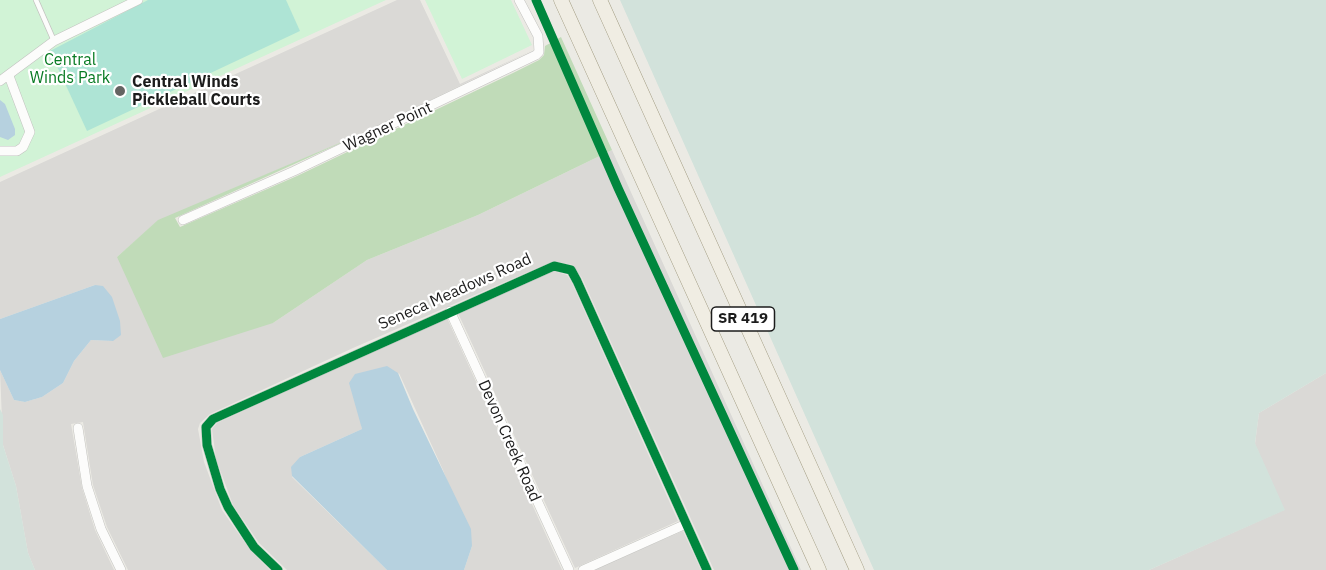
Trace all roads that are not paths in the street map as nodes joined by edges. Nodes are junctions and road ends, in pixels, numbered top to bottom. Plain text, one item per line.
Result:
1 (36, 0) edge
2 (138, 0) edge
3 (519, 0) edge
4 (561, 0) edge
5 (600, 0) edge
6 (54, 41) junction
7 (9, 76) junction
8 (0, 81) edge
9 (0, 151) edge
10 (183, 220) dead end
11 (450, 311) junction
12 (78, 428) dead end
13 (686, 524) junction
14 (121, 570) edge
15 (279, 570) edge
16 (570, 570) edge
17 (583, 570) edge
18 (707, 570) edge
19 (819, 570) edge
20 (857, 570) edge

1 - 6 lane
2 - 6 street
3 - 10 street, Wagner Point
4 - 19 main road, SR 419
5 - 20 main road, SR 419
6 - 7 street
7 - 8 street
7 - 9 street
11 - 13 street, Seneca Meadows Road
11 - 15 street, Seneca Meadows Road
11 - 16 street, Devon Creek Road
12 - 14 street
13 - 17 street
13 - 18 street, Seneca Meadows Road

